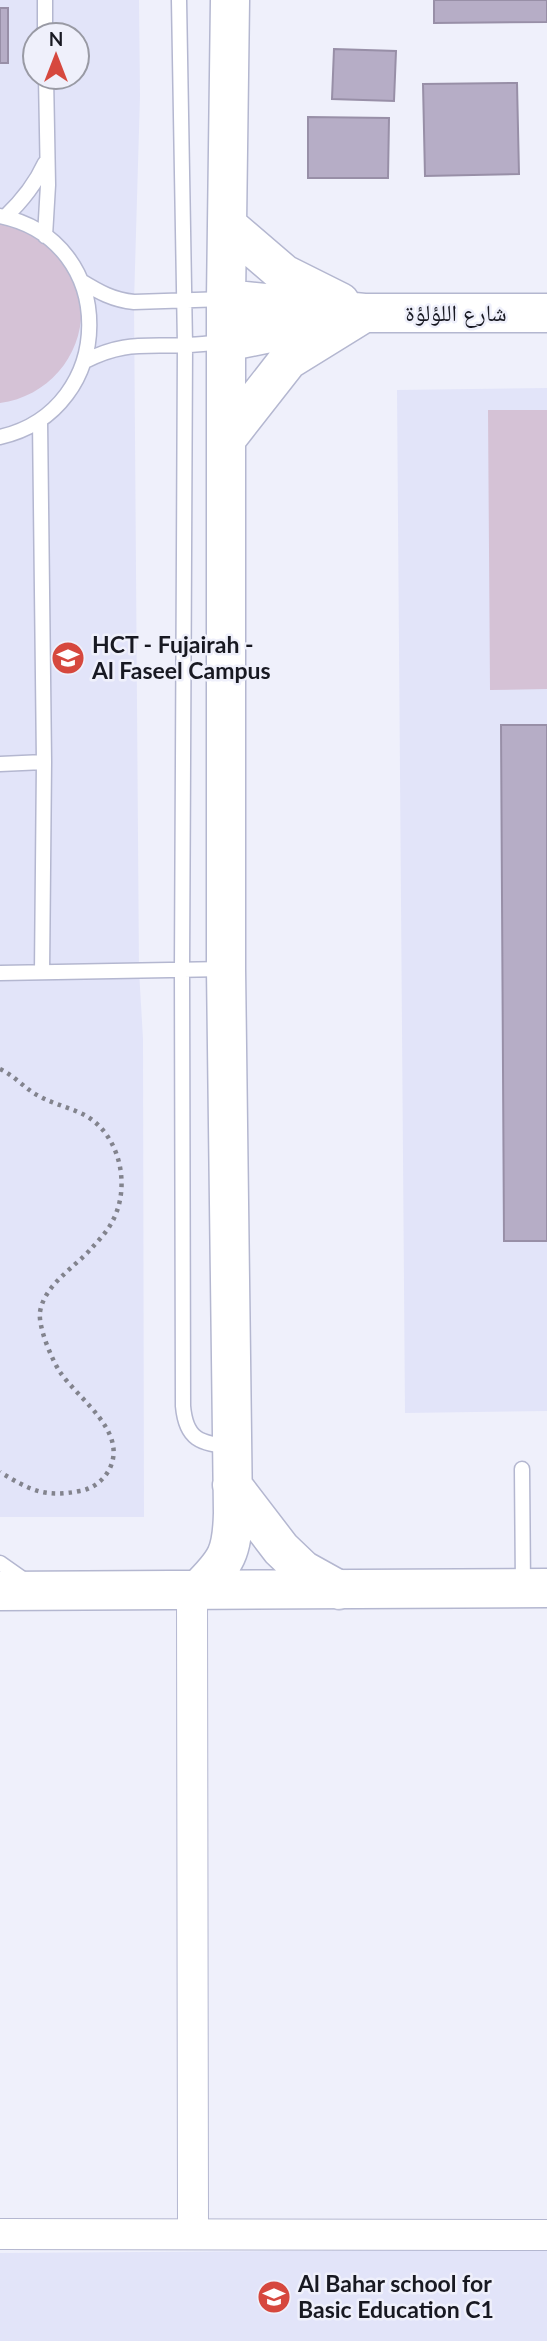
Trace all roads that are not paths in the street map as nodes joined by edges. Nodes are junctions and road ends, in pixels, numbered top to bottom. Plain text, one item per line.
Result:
1 (45, 0) edge
2 (179, 0) edge
3 (230, 0) edge
4 (45, 21) edge
5 (46, 91) edge
6 (47, 159) junction
7 (2, 217) edge
8 (228, 226) junction
9 (45, 236) junction
10 (81, 281) junction
11 (226, 299) junction
12 (184, 300) junction
13 (365, 313) junction
14 (547, 313) edge
15 (226, 341) junction
16 (185, 345) junction
17 (85, 362) junction
18 (40, 420) junction
19 (0, 437) edge
20 (227, 438) junction
21 (44, 762) junction
22 (0, 764) edge
23 (182, 969) junction
24 (226, 969) junction
25 (0, 972) edge
26 (42, 972) junction
27 (232, 1447) junction
28 (522, 1469) dead end
29 (232, 1485) junction
30 (0, 1563) edge
31 (535, 1588) edge
32 (196, 1589) junction
33 (339, 1590) junction
34 (0, 1591) edge
35 (40, 1591) junction
36 (193, 2233) junction
37 (0, 2234) edge
38 (547, 2235) edge

1 - 4 lane
2 - 12 lane
3 - 8 street
5 - 6 lane
6 - 7 lane
6 - 9 lane
7 - 9 lane
8 - 11 street
8 - 13 street
9 - 10 lane
10 - 12 lane
10 - 17 lane
11 - 12 lane
11 - 13 street, شارع اللؤلؤة
11 - 15 street
12 - 16 lane
13 - 14 street, شارع اللؤلؤة
13 - 15 street, شارع اللؤلؤة
13 - 20 street
15 - 16 lane
15 - 20 street
16 - 17 lane
16 - 23 lane
17 - 18 lane
18 - 19 lane
18 - 21 lane
20 - 24 street
21 - 22 lane
21 - 26 lane
23 - 24 lane
23 - 26 lane
23 - 27 lane
24 - 27 street
25 - 26 lane
27 - 29 street
28 - 31 lane
29 - 32 street
29 - 33 street
30 - 35 lane
31 - 33 street
32 - 33 street
32 - 35 street
32 - 36 street
34 - 35 street
36 - 37 street
36 - 38 street

